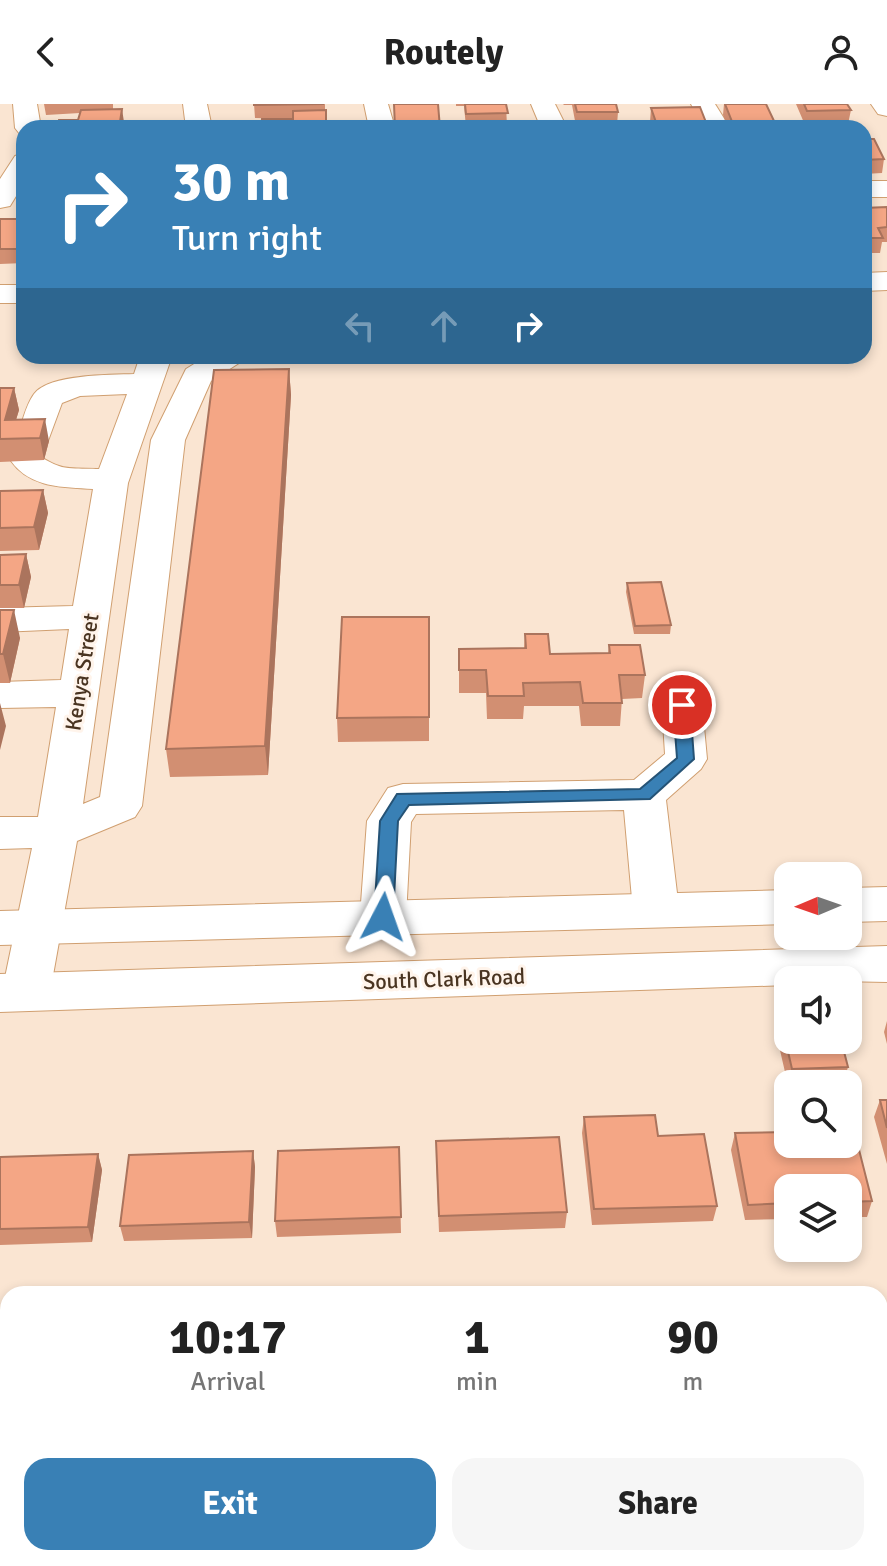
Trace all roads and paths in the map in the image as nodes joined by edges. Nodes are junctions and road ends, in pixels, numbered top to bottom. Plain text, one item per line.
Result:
1 (883, 104) edge
2 (887, 109) edge
3 (16, 174) edge
4 (0, 200) edge
5 (216, 364) edge
6 (151, 369) edge
7 (197, 376) junction
8 (112, 480) junction
9 (90, 617) junction
10 (0, 620) edge
11 (78, 693) junction
12 (0, 695) edge
13 (682, 705) dead end
14 (644, 795) junction
15 (57, 832) junction
16 (0, 833) edge
17 (887, 904) edge
18 (862, 905) edge
19 (774, 907) edge
20 (656, 910) junction
21 (383, 917) junction
22 (20, 927) edge
23 (887, 964) edge
24 (13, 993) edge

1 - 2 main road
3 - 4 main road
5 - 7 main road
6 - 7 main road
6 - 8 main road, Kenya Street
6 - 8 main road
7 - 15 main road
8 - 9 main road, Kenya Street
9 - 10 main road
9 - 11 main road, Kenya Street
11 - 12 main road
11 - 15 main road, Kenya Street
13 - 14 main road
14 - 20 main road
14 - 21 main road
15 - 16 main road
15 - 22 main road, Kenya Street
17 - 18 main road
19 - 20 main road
20 - 21 main road
21 - 22 main road
22 - 24 main road, Kenya Street
23 - 24 main road, South Clark Road

